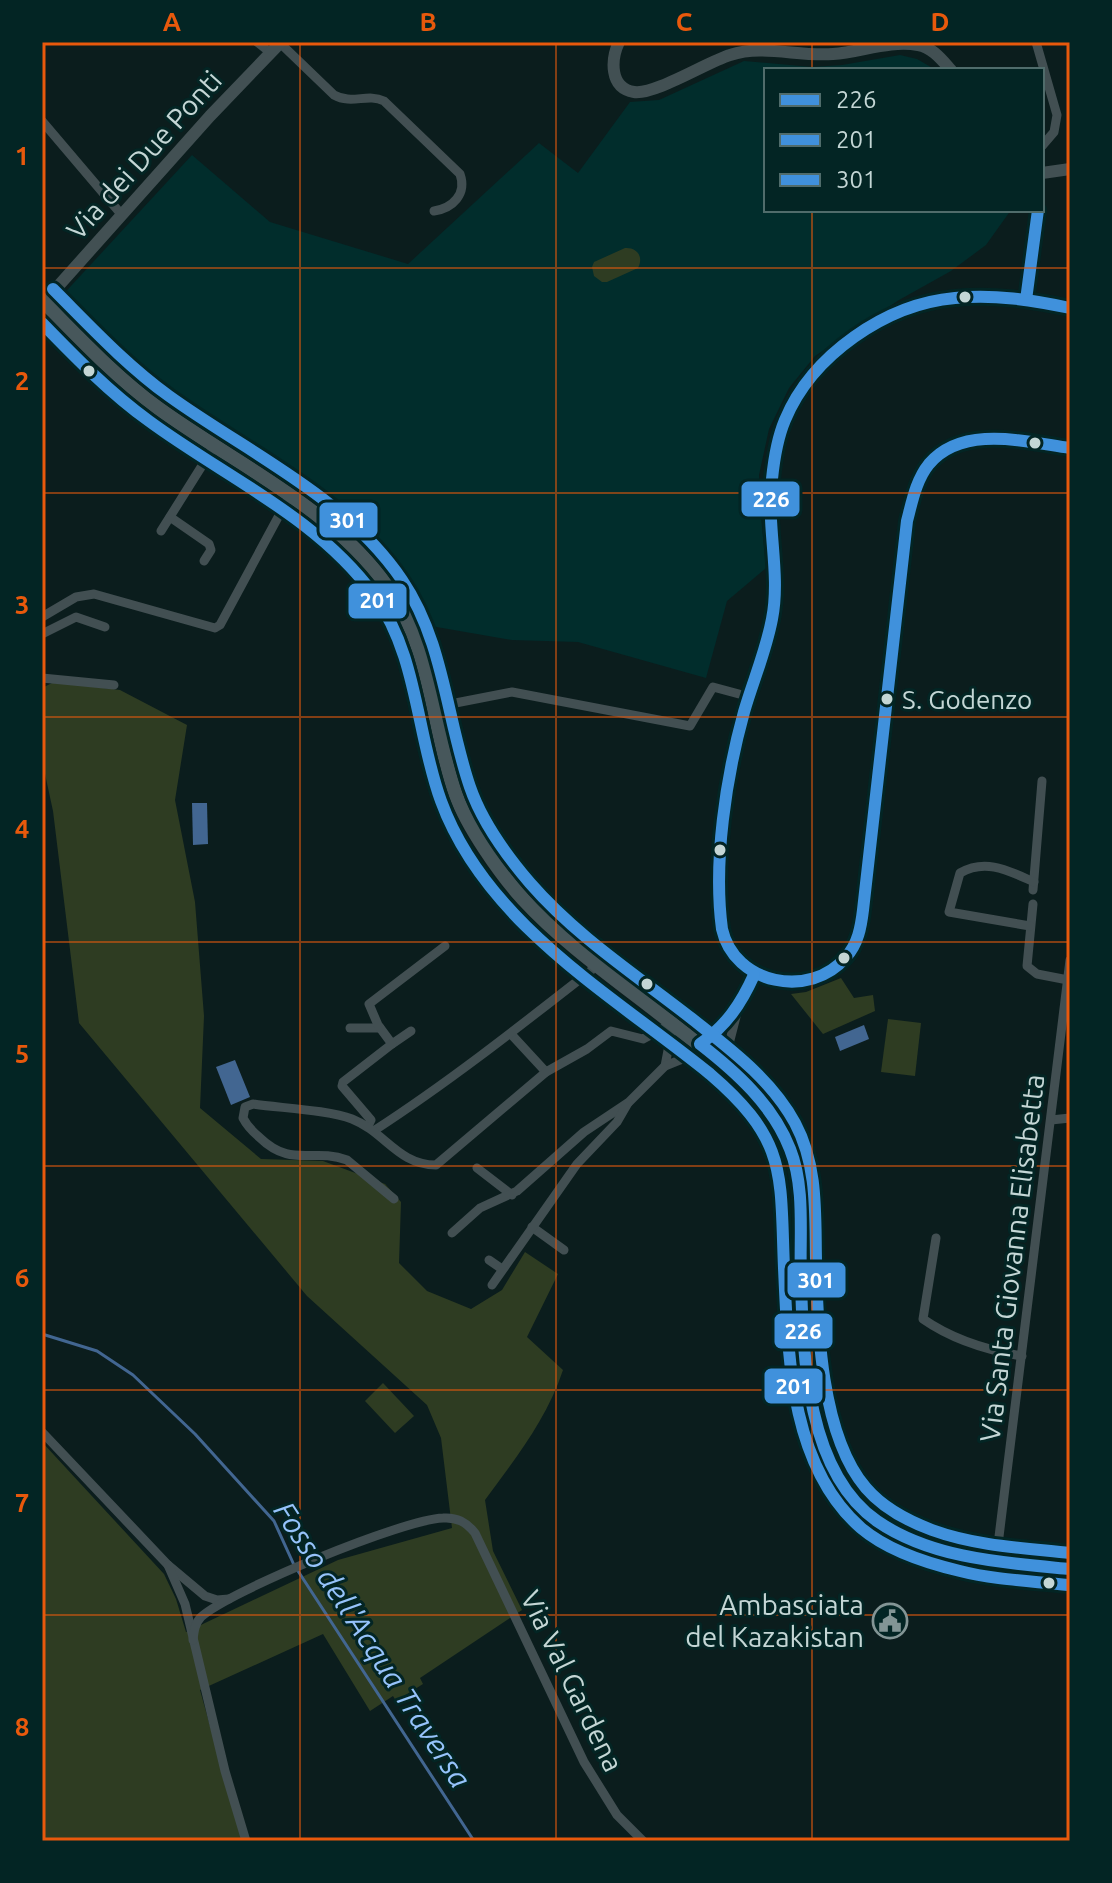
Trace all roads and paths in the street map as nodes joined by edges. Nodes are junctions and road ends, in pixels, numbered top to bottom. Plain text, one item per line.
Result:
1 (257, 42) edge
2 (281, 42) edge
3 (619, 42) edge
4 (1036, 42) edge
5 (923, 44) edge
6 (271, 53) junction
7 (949, 68) edge
8 (1043, 68) edge
9 (1044, 70) edge
10 (42, 121) edge
11 (1044, 144) edge
12 (1070, 169) edge
13 (1044, 174) edge
14 (434, 211) dead end
15 (1038, 212) edge
16 (121, 214) junction
17 (1026, 300) junction
18 (43, 302) edge
19 (1070, 308) edge
20 (215, 445) junction
21 (1070, 448) edge
22 (290, 495) junction
23 (170, 517) junction
24 (161, 531) dead end
25 (204, 561) dead end
26 (42, 617) edge
27 (105, 627) dead end
28 (42, 634) edge
29 (42, 678) edge
30 (114, 685) dead end
31 (739, 694) dead end
32 (435, 707) junction
33 (1042, 781) dead end
34 (1033, 904) dead end
35 (1030, 926) junction
36 (445, 946) dead end
37 (1070, 960) edge
38 (598, 965) junction
39 (754, 975) junction
40 (1068, 980) junction
41 (1067, 1007) edge
42 (738, 1009) junction
43 (673, 1024) junction
44 (350, 1028) dead end
45 (380, 1028) junction
46 (411, 1031) dead end
47 (511, 1034) junction
48 (392, 1044) junction
49 (704, 1046) junction
50 (1070, 1058) edge
51 (1058, 1059) junction
52 (724, 1063) junction
53 (665, 1066) junction
54 (546, 1072) junction
55 (629, 1102) junction
56 (1070, 1118) edge
57 (1051, 1120) junction
58 (372, 1128) junction
59 (477, 1168) dead end
60 (512, 1195) junction
61 (394, 1199) dead end
62 (532, 1227) junction
63 (452, 1233) dead end
64 (936, 1238) dead end
65 (564, 1250) dead end
66 (489, 1260) dead end
67 (502, 1269) junction
68 (492, 1285) dead end
69 (1022, 1356) junction
70 (42, 1432) edge
71 (996, 1561) junction
72 (168, 1565) junction
73 (1070, 1569) edge
74 (232, 1598) junction
75 (193, 1640) junction
76 (246, 1841) edge
77 (643, 1841) edge

1 - 6 street
2 - 6 street, Via dei Due Ponti
2 - 14 street
3 - 5 street
4 - 8 street
5 - 7 street
6 - 16 street, Via dei Due Ponti
9 - 11 street
10 - 16 street
12 - 13 street
15 - 17 street
16 - 18 street, Via dei Due Ponti
17 - 19 street
17 - 39 street
18 - 20 main road
20 - 22 main road
20 - 23 street
21 - 39 street
22 - 26 street
22 - 32 main road
23 - 24 street
23 - 25 street
27 - 28 street
29 - 30 street
31 - 32 street
32 - 38 main road
33 - 35 street
34 - 35 street
35 - 40 street
36 - 45 street
37 - 40 street, Via Santa Giovanna Elisabetta
38 - 43 main road
38 - 47 street
39 - 42 street
40 - 41 street, Via Santa Giovanna Elisabetta
41 - 51 street, Via Santa Giovanna Elisabetta
42 - 49 street
42 - 52 street
43 - 49 main road
43 - 53 street
43 - 54 street
44 - 45 street
45 - 48 street
46 - 48 street
47 - 54 street
47 - 58 street
48 - 58 street
49 - 52 main road
49 - 53 street
50 - 51 street
51 - 57 street, Via Santa Giovanna Elisabetta
52 - 71 main road
53 - 55 street
54 - 58 street
55 - 60 street
55 - 62 street
56 - 57 street
57 - 69 street, Via Santa Giovanna Elisabetta
58 - 61 street
59 - 60 street
60 - 63 street
62 - 65 street
62 - 67 street
64 - 69 street
66 - 67 street
67 - 68 street
69 - 71 street, Via Santa Giovanna Elisabetta
70 - 72 street
71 - 73 main road
72 - 74 street
72 - 75 street
74 - 75 street
74 - 77 street, Via Val Gardena
75 - 76 street

